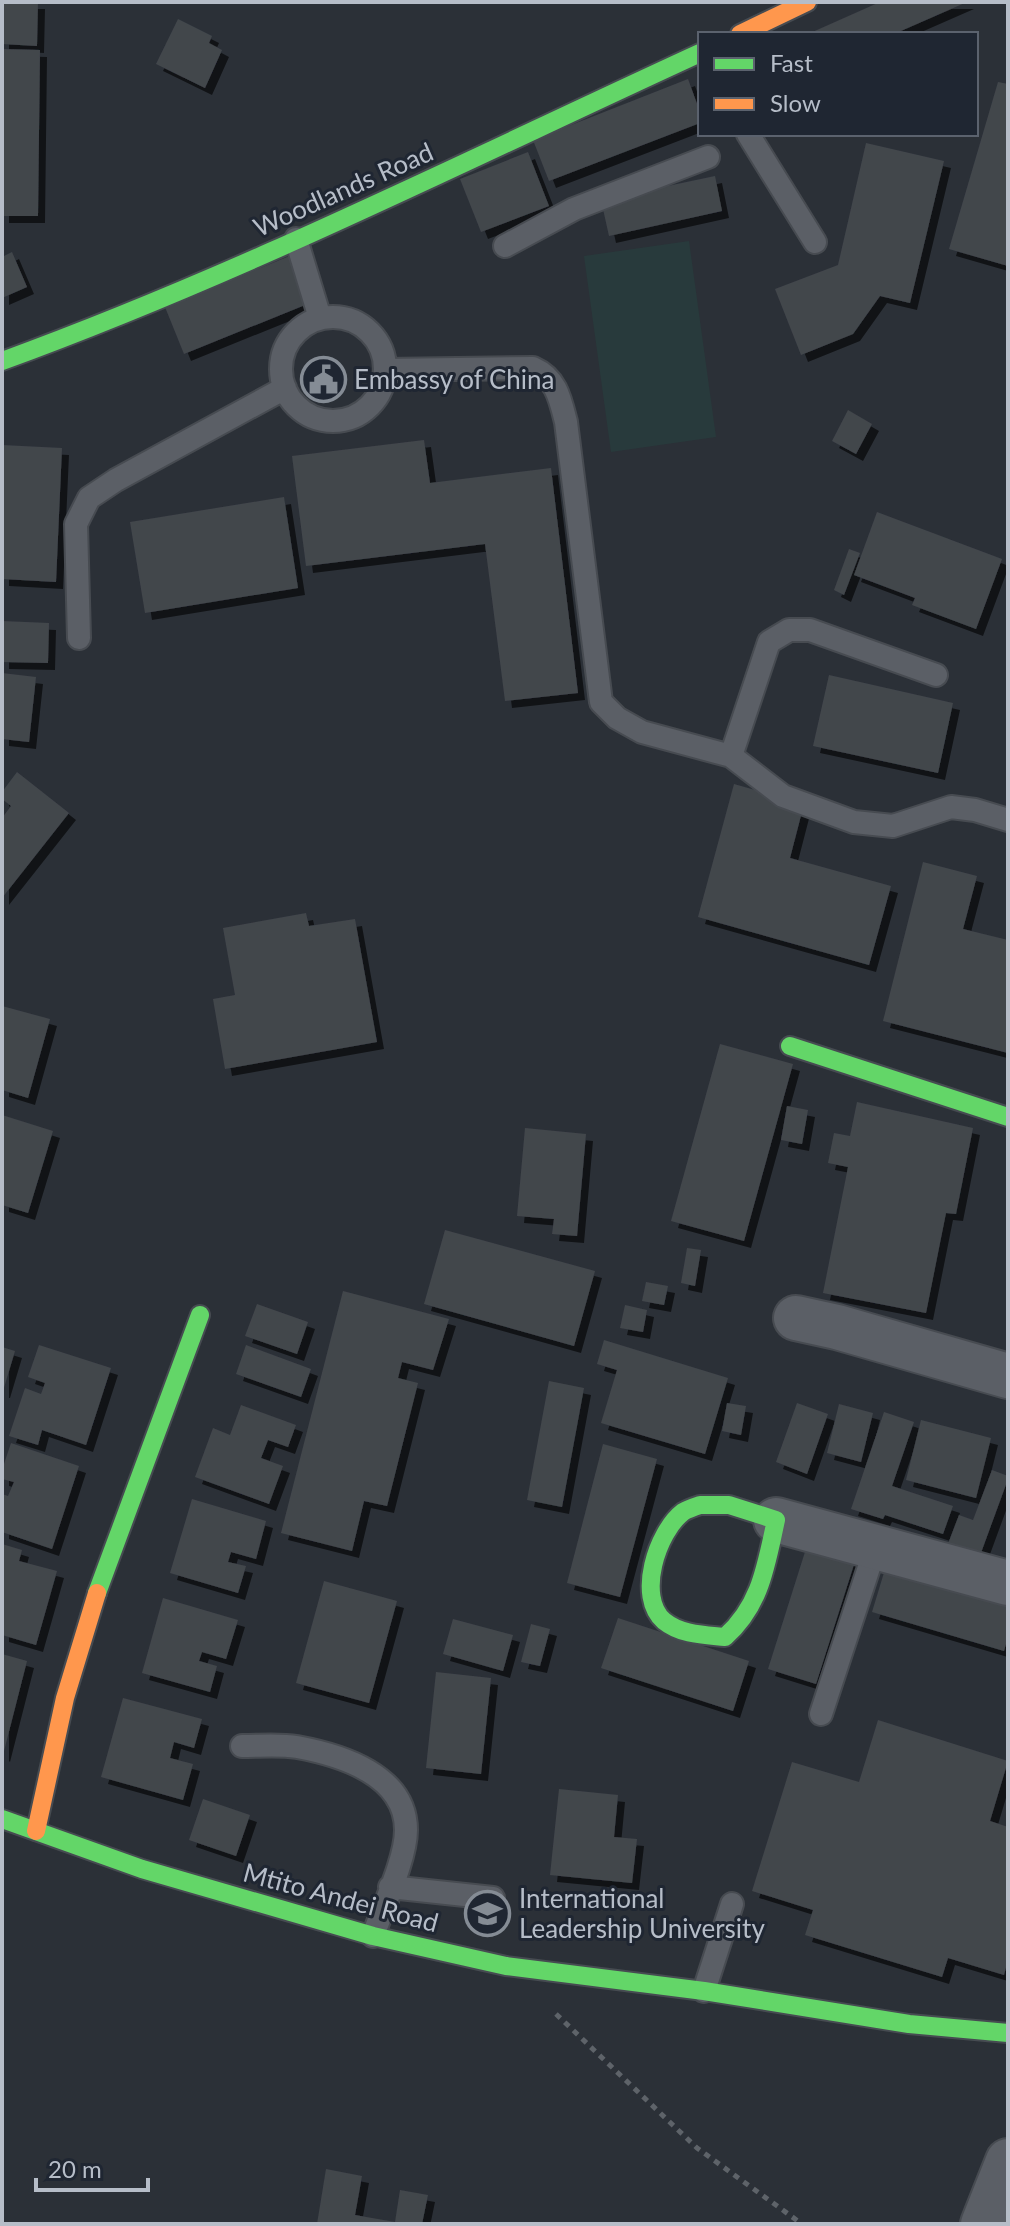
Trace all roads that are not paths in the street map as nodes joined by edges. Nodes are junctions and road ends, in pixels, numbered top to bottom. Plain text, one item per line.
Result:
1 (807, 2) edge
2 (744, 32) edge
3 (698, 54) edge
4 (749, 136) edge
5 (708, 157) dead end
6 (296, 239) junction
7 (815, 242) dead end
8 (505, 246) dead end
9 (320, 318) junction
10 (2, 361) edge
11 (385, 370) junction
12 (285, 388) junction
13 (79, 638) dead end
14 (936, 675) dead end
15 (731, 756) junction
16 (1008, 820) edge
17 (790, 1046) dead end
18 (1008, 1117) edge
19 (200, 1315) dead end
20 (796, 1318) dead end
21 (1008, 1376) edge
22 (776, 1520) junction
23 (876, 1546) junction
24 (1008, 1583) edge
25 (821, 1714) dead end
26 (242, 1746) dead end
27 (2, 1819) edge
28 (36, 1831) junction
29 (390, 1887) junction
30 (493, 1898) dead end
31 (732, 1904) dead end
32 (373, 1936) junction
33 (704, 1991) junction
34 (1008, 2033) edge
35 (1008, 2161) edge
36 (983, 2224) edge

1 - 2 street
3 - 6 street, Woodlands Road
4 - 7 lane
5 - 8 lane
6 - 9 lane
6 - 10 street, Woodlands Road
9 - 11 lane
9 - 12 lane
11 - 12 lane
11 - 15 lane
12 - 13 lane
14 - 15 lane
15 - 16 lane
17 - 18 street
19 - 28 street
20 - 21 street
22 - 22 street
22 - 23 street
23 - 24 street
23 - 25 lane
26 - 29 lane
27 - 28 street, Mtito Andei Road
28 - 32 street, Mtito Andei Road
29 - 30 lane
29 - 32 lane
31 - 33 lane
32 - 33 street, Mtito Andei Road
33 - 34 street, Mtito Andei Road
35 - 36 street

